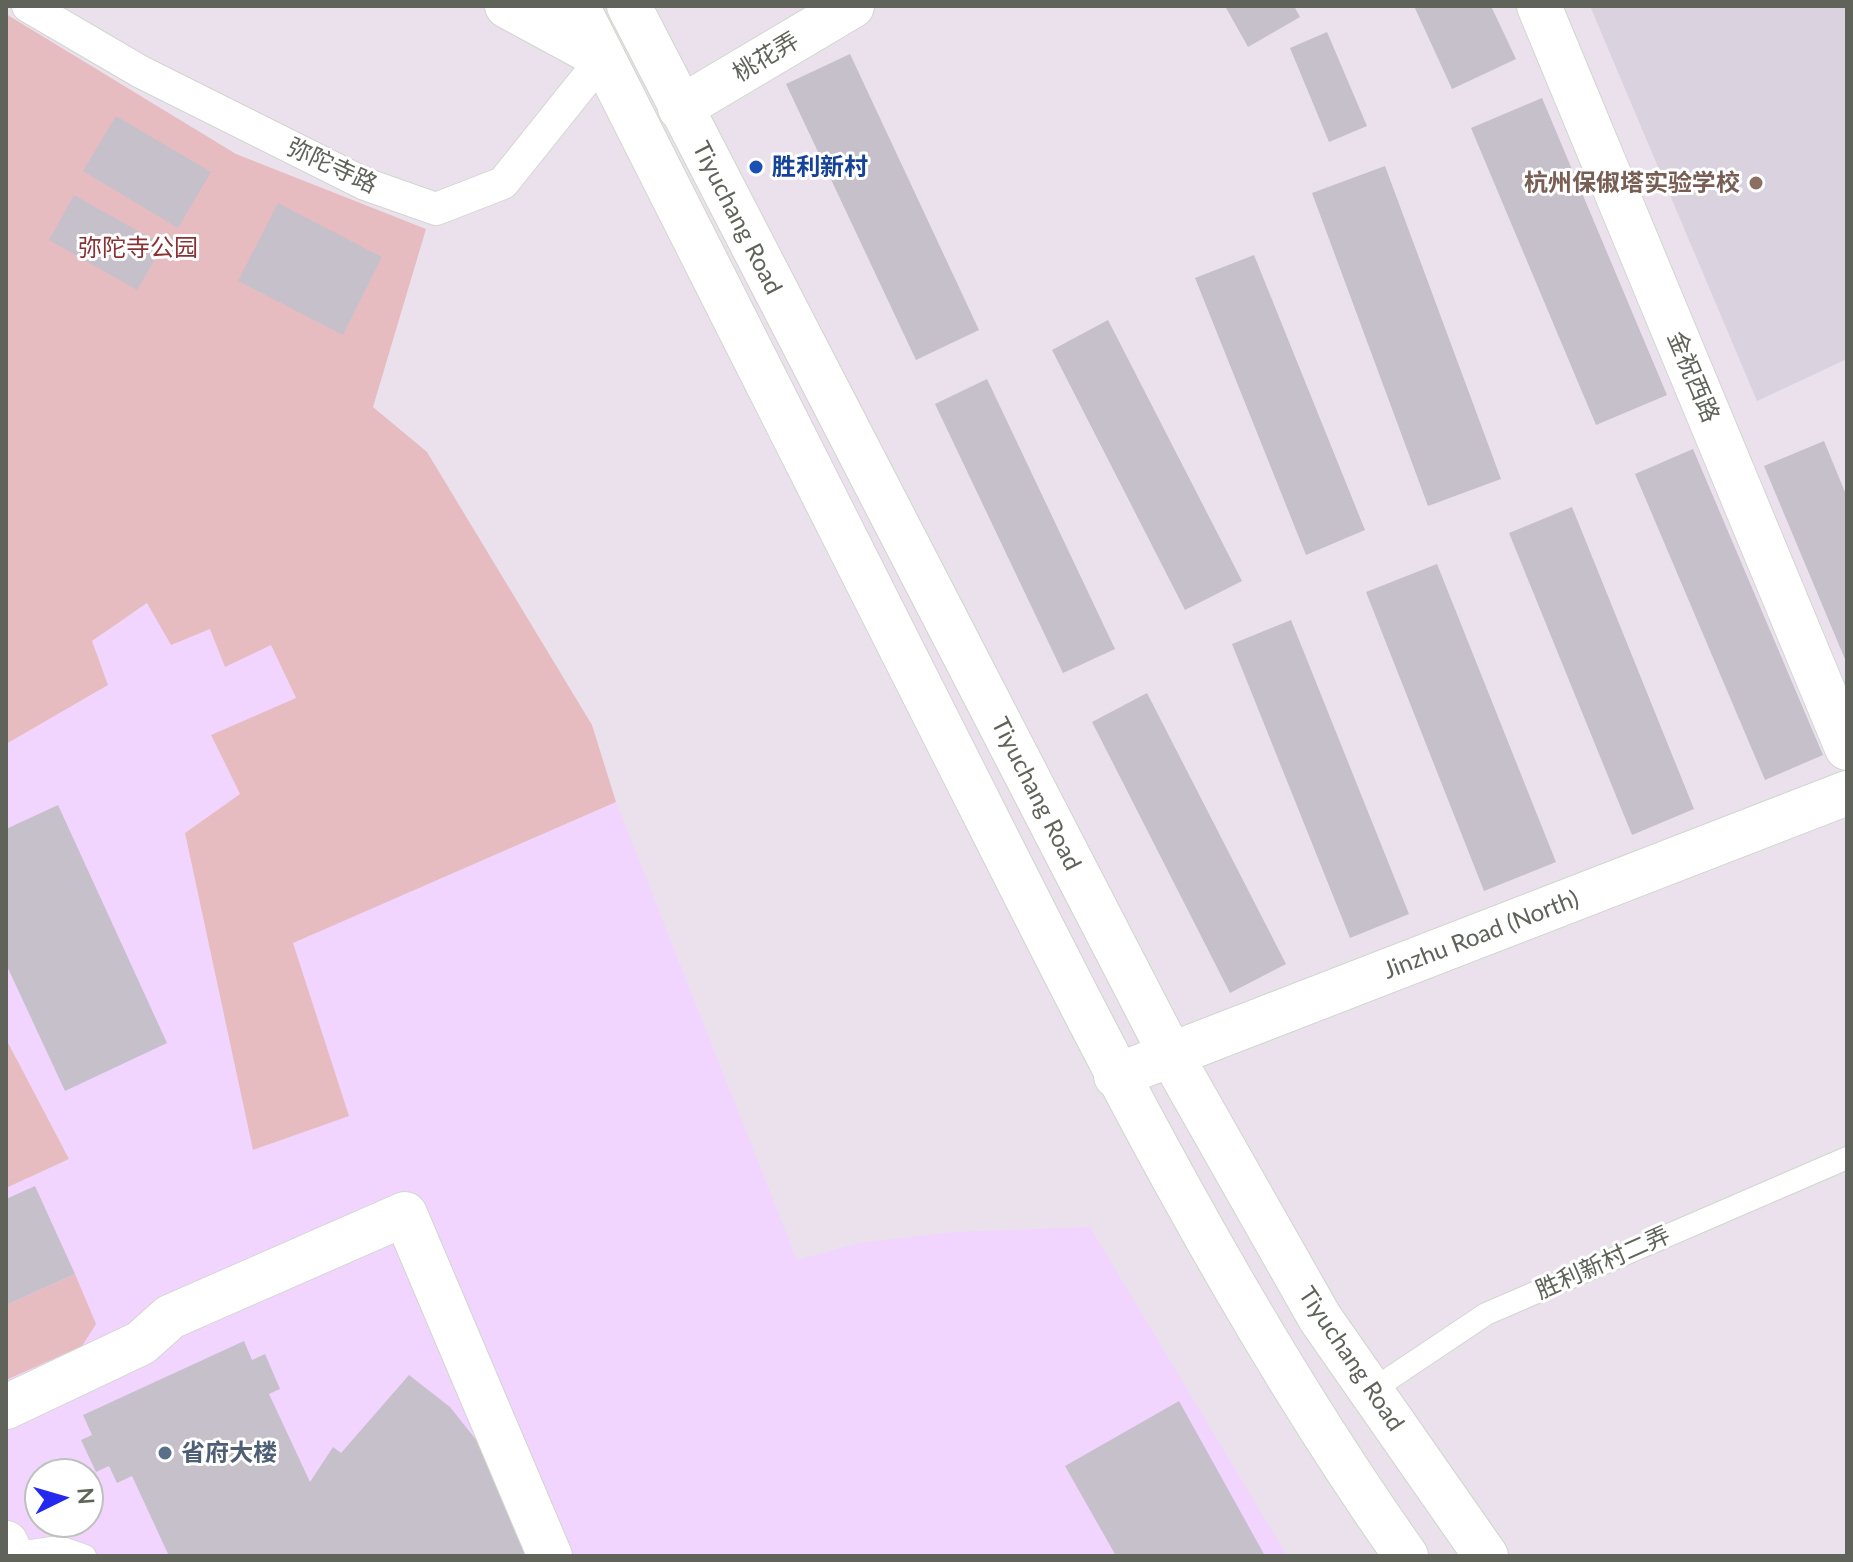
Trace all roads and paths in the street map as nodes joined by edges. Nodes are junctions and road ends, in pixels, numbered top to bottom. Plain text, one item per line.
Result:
1 (28, 6) edge
2 (507, 6) edge
3 (577, 6) edge
4 (629, 6) edge
5 (852, 6) edge
6 (1539, 6) edge
7 (603, 58) junction
8 (680, 108) junction
9 (1847, 748) edge
10 (1847, 793) edge
11 (1171, 1055) junction
12 (1116, 1076) junction
13 (1847, 1158) edge
14 (1371, 1391) junction
15 (6, 1407) edge
16 (10, 1551) edge
17 (85, 1556) edge
18 (550, 1556) edge
19 (1406, 1556) edge
20 (1486, 1556) edge

1 - 7 street, 弥陀寺路
2 - 7 main road
3 - 7 main road, Tiyuchang Road
4 - 8 main road, Tiyuchang Road
5 - 8 main road, 桃花弄
6 - 9 main road, 金祝西路
7 - 12 main road, Tiyuchang Road
8 - 11 main road, Tiyuchang Road
10 - 11 main road, Jinzhu Road (North)
11 - 12 main road, Jinzhu Road (North)
11 - 14 main road, Tiyuchang Road
12 - 19 main road, Tiyuchang Road
13 - 14 lane, 胜利新村二弄
14 - 20 main road, Tiyuchang Road
15 - 18 main road
16 - 17 lane

